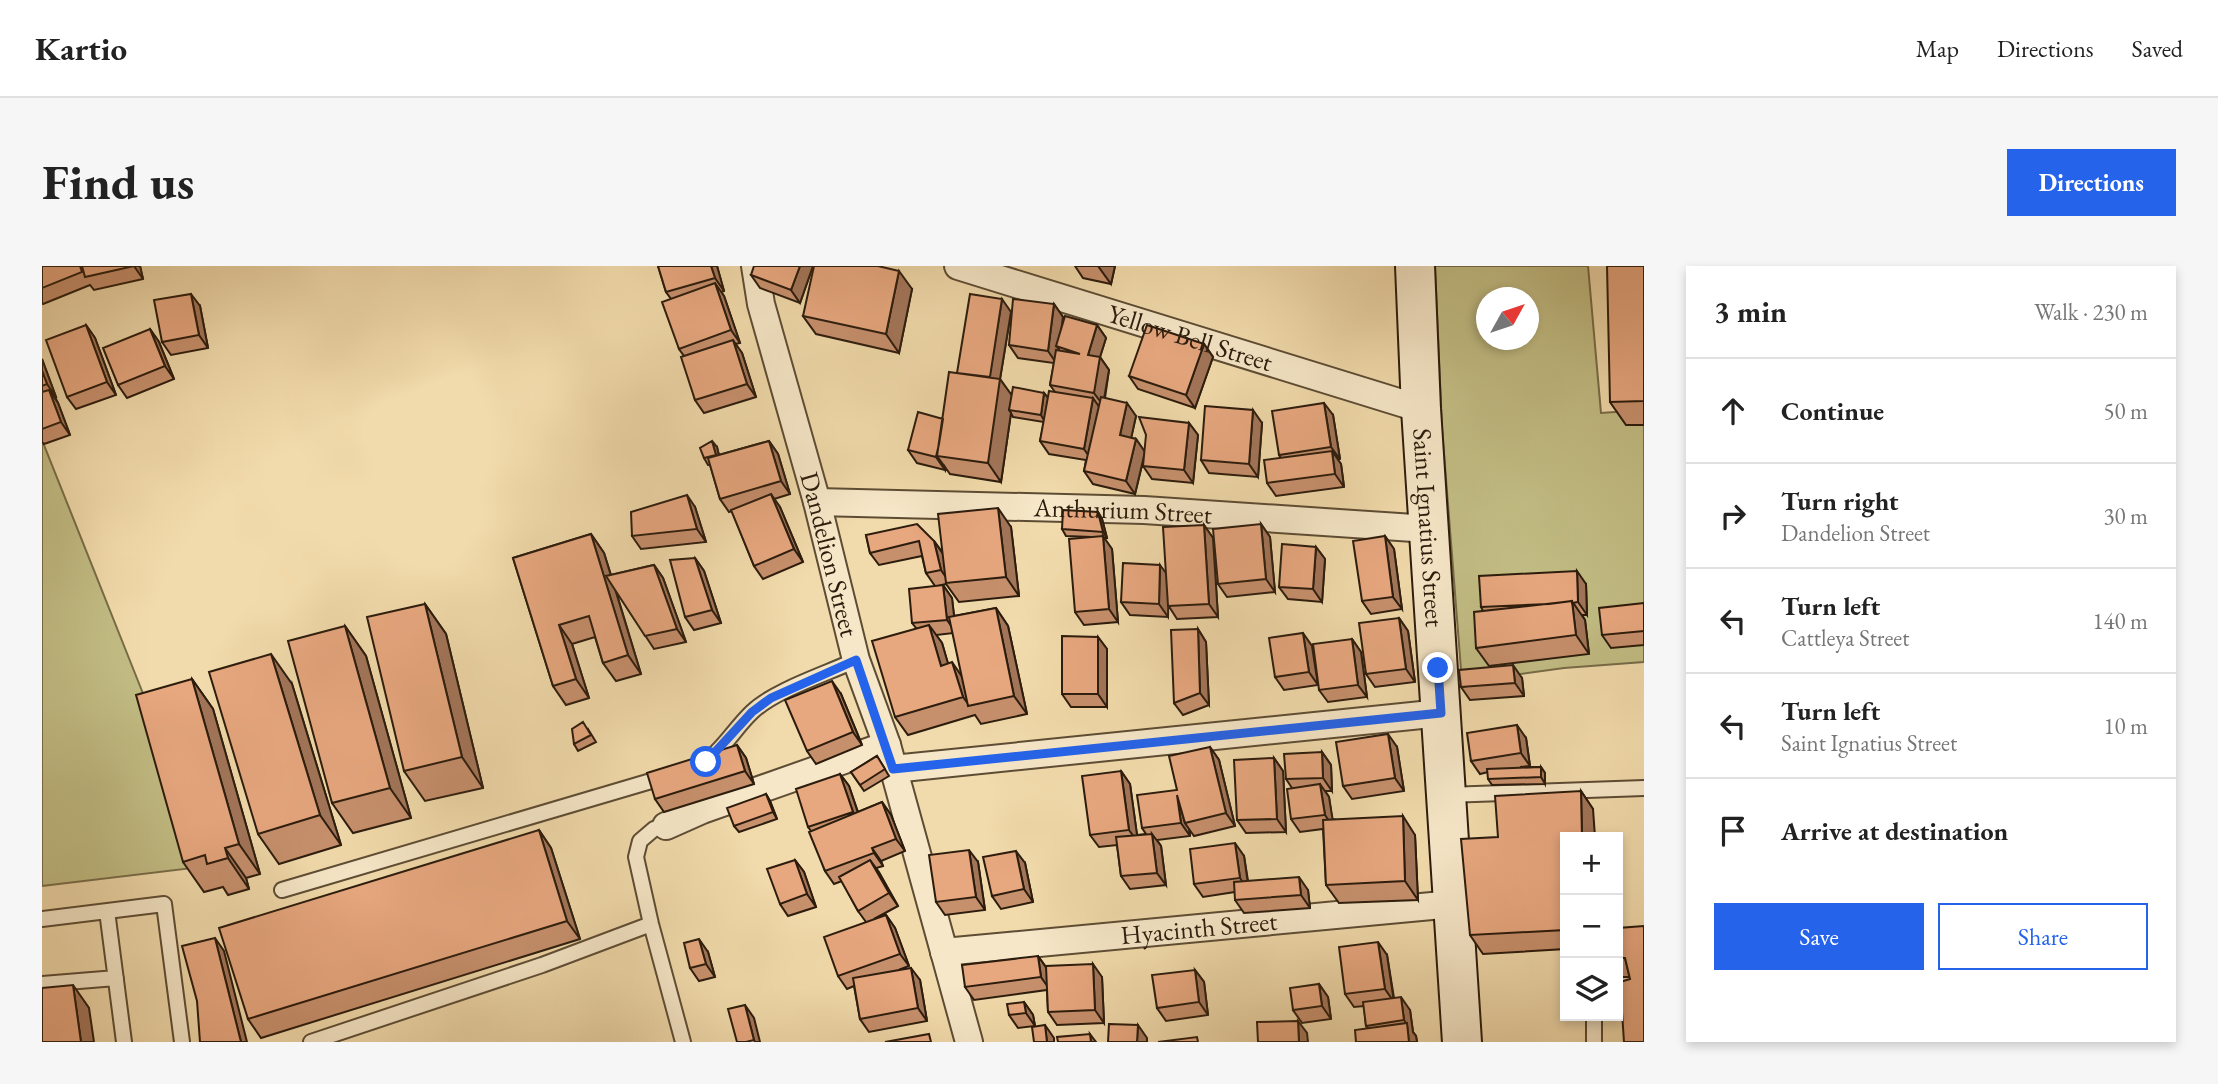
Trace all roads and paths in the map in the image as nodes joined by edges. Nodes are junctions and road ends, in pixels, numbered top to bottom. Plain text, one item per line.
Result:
1 (755, 266) edge
2 (958, 266) edge
3 (1415, 266) edge
4 (1421, 409) junction
5 (817, 502) junction
6 (1429, 529) junction
7 (856, 660) junction
8 (1441, 713) junction
9 (890, 757) junction
10 (1644, 788) edge
11 (1446, 795) junction
12 (666, 825) joint
13 (282, 890) dead end
14 (1453, 904) junction
15 (107, 911) junction
16 (42, 919) edge
17 (651, 924) junction
18 (943, 952) junction
19 (116, 978) junction
20 (42, 984) edge
21 (1594, 1021) edge
22 (124, 1042) edge
23 (183, 1042) edge
24 (311, 1042) edge
25 (683, 1042) edge
26 (969, 1042) edge
27 (1462, 1042) edge
28 (1594, 1042) edge

1 - 5 street, Dandelion Street
2 - 4 street, Yellow Bell Street
3 - 4 street, Saint Ignatius Street
4 - 6 street, Saint Ignatius Street
5 - 6 street, Anthurium Street
5 - 7 street, Dandelion Street
6 - 8 street, Saint Ignatius Street
7 - 9 street, Dandelion Street
7 - 13 lane
8 - 9 street
8 - 11 street, Saint Ignatius Street
9 - 12 street
9 - 18 street, Dandelion Street
10 - 11 lane
11 - 14 street, Saint Ignatius Street
12 - 17 lane
14 - 18 street, Hyacinth Street
14 - 27 street, Saint Ignatius Street
15 - 16 lane
15 - 19 lane
15 - 23 lane
17 - 24 lane
17 - 25 lane
18 - 26 street, Dandelion Street
19 - 20 lane
19 - 22 lane
21 - 28 lane

